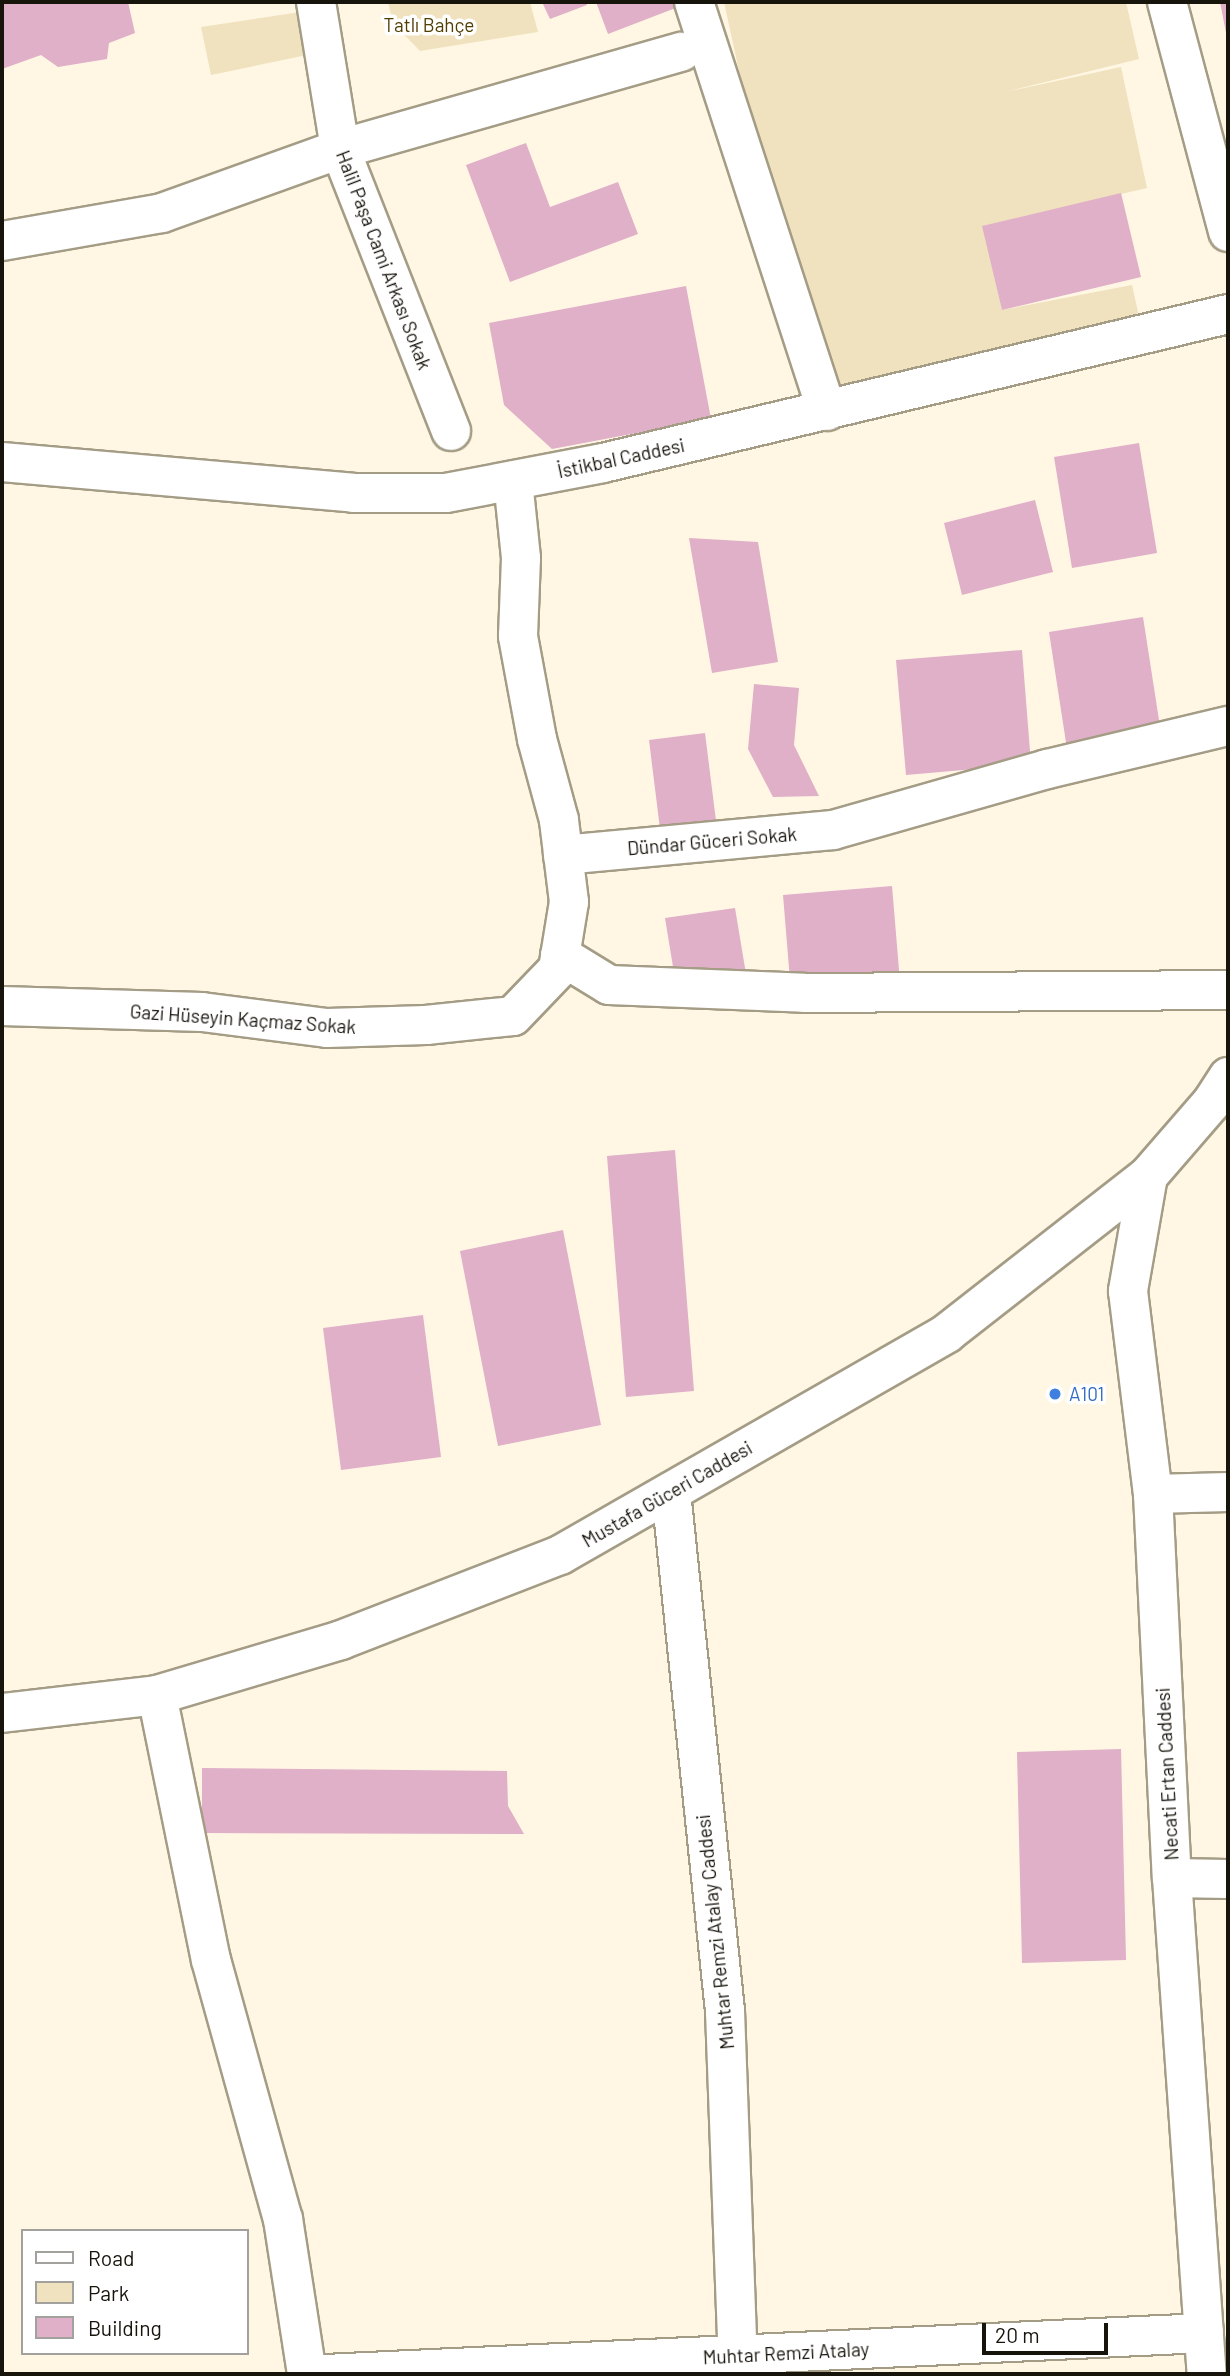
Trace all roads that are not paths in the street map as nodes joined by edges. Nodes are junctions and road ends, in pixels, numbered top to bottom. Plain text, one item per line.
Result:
1 (316, 2) edge
2 (694, 2) edge
3 (1167, 2) edge
4 (681, 52) dead end
5 (340, 149) junction
6 (1228, 232) edge
7 (2, 241) edge
8 (1228, 314) edge
9 (827, 411) junction
10 (451, 431) dead end
11 (2, 462) edge
12 (513, 480) junction
13 (1228, 726) edge
14 (563, 855) junction
15 (560, 955) junction
16 (1228, 990) edge
17 (2, 1006) edge
18 (1228, 1077) edge
19 (1148, 1176) junction
20 (671, 1492) junction
21 (1228, 1492) edge
22 (1153, 1494) junction
23 (157, 1695) junction
24 (2, 1713) edge
25 (1172, 1878) junction
26 (1228, 1879) edge
27 (1204, 2333) junction
28 (738, 2365) edge
29 (307, 2374) edge
30 (325, 2374) edge
31 (1207, 2374) edge

1 - 5 street, Halil Paşa Cami Arkası Sokak
2 - 9 street
3 - 6 street
4 - 5 street
5 - 7 street
5 - 10 street, Halil Paşa Cami Arkası Sokak
8 - 9 street, İstikbal Caddesi
9 - 12 street, İstikbal Caddesi
11 - 12 street, İstikbal Caddesi
12 - 14 street
13 - 14 street, Dündar Güceri Sokak
14 - 15 street, Gazi Hüseyin Kaçmaz Sokak
15 - 16 street
15 - 17 street, Gazi Hüseyin Kaçmaz Sokak
18 - 19 street, Mustafa Güceri Caddesi
19 - 20 street, Mustafa Güceri Caddesi
19 - 22 street, Necati Ertan Caddesi
20 - 23 street, Mustafa Güceri Caddesi
20 - 28 street, Muhtar Remzi Atalay Caddesi
21 - 22 street
22 - 25 street, Necati Ertan Caddesi
23 - 24 street, Mustafa Güceri Caddesi
23 - 29 street
25 - 26 street
25 - 27 street, Necati Ertan Caddesi
27 - 28 street, Muhtar Remzi Atalay
27 - 31 street, Necati Ertan Caddesi
28 - 30 street, Muhtar Remzi Atalay

